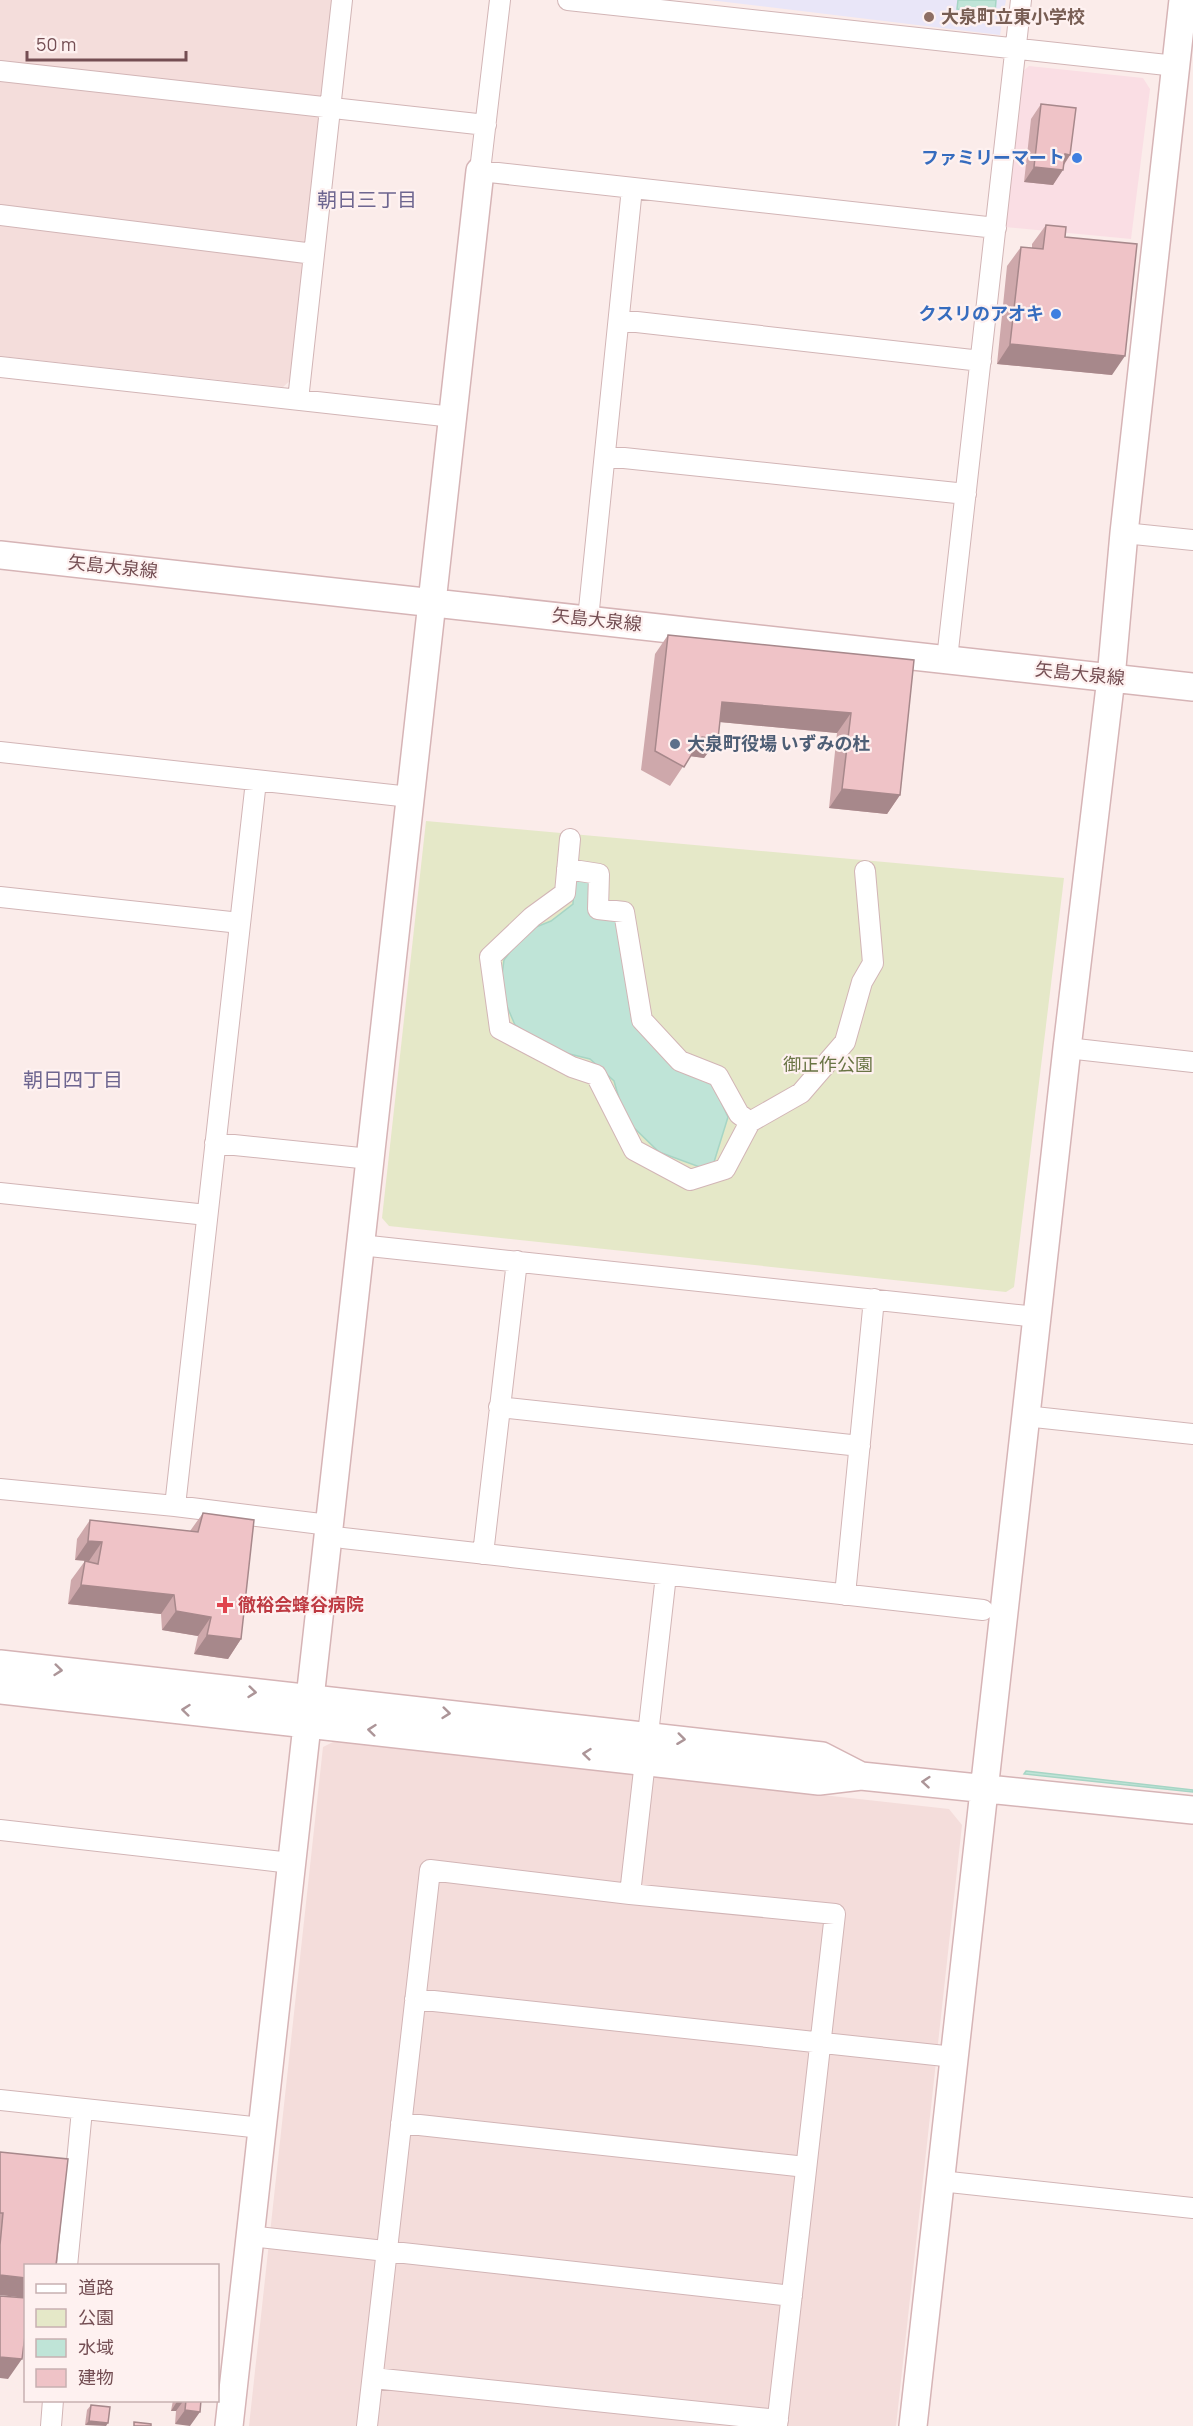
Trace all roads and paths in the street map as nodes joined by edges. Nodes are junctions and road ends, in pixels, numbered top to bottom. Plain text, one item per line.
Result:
1 (342, 0) edge
2 (500, 0) edge
3 (568, 0) edge
4 (1022, 0) edge
5 (1183, 0) edge
6 (1016, 48) junction
7 (1176, 66) junction
8 (0, 71) edge
9 (330, 108) junction
10 (486, 125) junction
11 (480, 171) junction
12 (632, 188) junction
13 (0, 215) edge
14 (996, 228) junction
15 (314, 254) junction
16 (619, 320) junction
17 (981, 361) junction
18 (0, 367) edge
19 (298, 399) junction
20 (453, 417) junction
21 (605, 456) junction
22 (966, 495) junction
23 (1124, 533) junction
24 (1193, 540) edge
25 (0, 555) edge
26 (432, 602) junction
27 (588, 619) junction
28 (947, 659) junction
29 (1111, 678) junction
30 (1193, 687) edge
31 (0, 752) edge
32 (256, 781) junction
33 (410, 797) junction
34 (570, 839) dead end
35 (567, 869) junction
36 (865, 871) dead end
37 (0, 897) edge
38 (240, 923) junction
39 (1067, 1048) junction
40 (1193, 1062) edge
41 (750, 1122) junction
42 (215, 1143) junction
43 (370, 1159) junction
44 (0, 1193) edge
45 (207, 1215) junction
46 (360, 1245) junction
47 (517, 1261) junction
48 (874, 1299) junction
49 (1037, 1317) junction
50 (499, 1407) junction
51 (1025, 1416) junction
52 (1193, 1434) edge
53 (860, 1446) junction
54 (0, 1489) edge
55 (175, 1506) junction
56 (336, 1532) junction
57 (483, 1554) junction
58 (666, 1575) junction
59 (845, 1595) junction
60 (983, 1610) dead end
61 (0, 1664) edge
62 (0, 1690) edge
63 (308, 1711) junction
64 (646, 1748) junction
65 (984, 1787) junction
66 (1193, 1810) edge
67 (0, 1830) edge
68 (291, 1863) junction
69 (630, 1894) junction
70 (415, 1999) junction
71 (820, 2044) junction
72 (954, 2057) junction
73 (0, 2100) edge
74 (82, 2110) junction
75 (401, 2123) junction
76 (262, 2128) junction
77 (806, 2167) junction
78 (940, 2181) junction
79 (1193, 2208) edge
80 (250, 2236) junction
81 (387, 2252) junction
82 (67, 2264) edge
83 (792, 2296) junction
84 (373, 2378) junction
85 (53, 2402) edge
86 (777, 2423) edge
87 (51, 2426) edge
88 (229, 2426) edge
89 (367, 2426) edge
90 (913, 2426) edge

1 - 9 street
2 - 10 street
3 - 6 street
4 - 6 street
5 - 7 street
6 - 7 street
6 - 14 street
7 - 23 street
8 - 9 street
9 - 10 street
9 - 15 street
10 - 11 street
11 - 12 street
11 - 20 street
12 - 14 street
12 - 16 street
13 - 15 street
14 - 17 street
15 - 19 street
16 - 17 street
16 - 21 street
17 - 22 street
18 - 19 street
19 - 20 street
20 - 26 street
21 - 22 street
21 - 27 street
22 - 28 street
23 - 24 street
23 - 29 street
25 - 26 street, 矢島大泉線
26 - 27 street, 矢島大泉線
26 - 33 street
27 - 28 street, 矢島大泉線
28 - 29 street, 矢島大泉線
29 - 30 street, 矢島大泉線
29 - 39 street
31 - 32 street
32 - 33 street
32 - 38 street
33 - 43 street
34 - 35 street
35 - 41 street
35 - 41 street
36 - 41 street
37 - 38 street
38 - 42 street
39 - 40 street
39 - 49 street
42 - 43 street
42 - 45 street
43 - 46 street
44 - 45 street
45 - 55 street
46 - 47 street
46 - 56 street
47 - 48 street
47 - 50 street
48 - 49 street
48 - 53 street
49 - 51 street
50 - 53 street
50 - 57 street
51 - 52 street
51 - 65 street
53 - 59 street
54 - 55 street
55 - 56 street
56 - 57 street
56 - 63 street
57 - 58 street
58 - 59 street
58 - 64 street
59 - 60 street
61 -> 63 street
63 -> 62 street
63 - 64 street
63 - 68 street
65 -> 64 street
64 - 69 street
65 - 66 street
65 - 72 street
67 - 68 street
68 - 76 street
69 - 70 street
69 - 71 street
70 - 71 street
70 - 75 street
71 - 72 street
71 - 77 street
72 - 78 street
73 - 74 street
74 - 76 street
74 - 82 street
75 - 77 street
75 - 81 street
76 - 80 street
77 - 83 street
78 - 79 street
78 - 90 street
80 - 81 street
80 - 88 street
81 - 83 street
81 - 84 street
83 - 86 street
84 - 86 street
84 - 89 street
85 - 87 street

